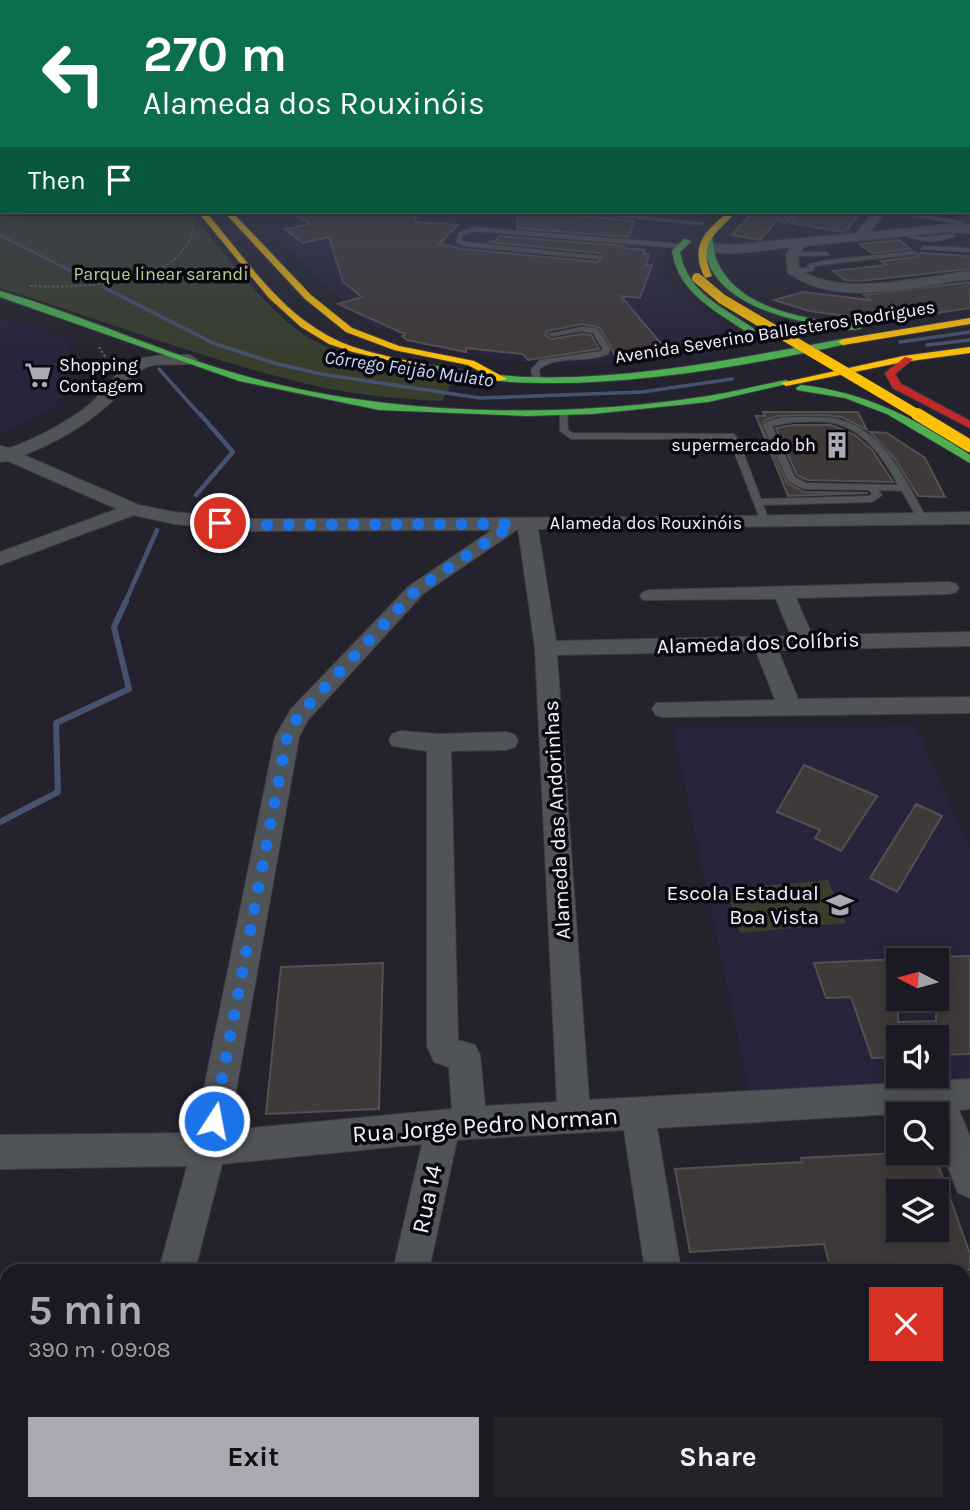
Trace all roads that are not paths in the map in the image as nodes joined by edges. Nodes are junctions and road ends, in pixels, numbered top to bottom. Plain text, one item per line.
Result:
1 (200, 221) edge
2 (237, 221) edge
3 (650, 221) edge
4 (872, 221) edge
5 (942, 221) edge
6 (966, 226) edge
7 (708, 229) edge
8 (903, 232) junction
9 (860, 236) junction
10 (953, 236) dead end
11 (802, 242) junction
12 (683, 243) junction
13 (923, 248) dead end
14 (970, 250) edge
15 (860, 251) dead end
16 (914, 253) dead end
17 (792, 254) junction
18 (597, 257) dead end
19 (793, 270) junction
20 (970, 275) edge
21 (702, 277) junction
22 (0, 294) edge
23 (970, 321) edge
24 (906, 329) junction
25 (552, 334) dead end
26 (868, 340) junction
27 (970, 350) edge
28 (752, 358) junction
29 (906, 359) junction
30 (190, 360) junction
31 (729, 362) junction
32 (831, 374) junction
33 (502, 379) junction
34 (537, 380) junction
35 (771, 388) junction
36 (856, 398) junction
37 (708, 399) junction
38 (564, 413) junction
39 (970, 425) edge
40 (970, 434) edge
41 (970, 446) edge
42 (3, 455) edge
43 (970, 460) edge
44 (872, 488) junction
45 (904, 488) junction
46 (758, 502) junction
47 (133, 509) junction
48 (970, 518) edge
49 (922, 519) junction
50 (765, 522) junction
51 (521, 524) junction
52 (0, 559) edge
53 (949, 587) dead end
54 (783, 592) junction
55 (650, 596) dead end
56 (970, 639) edge
57 (804, 641) junction
58 (765, 644) junction
59 (546, 649) junction
60 (970, 705) edge
61 (789, 707) junction
62 (664, 709) dead end
63 (401, 740) dead end
64 (506, 741) dead end
65 (439, 743) junction
66 (954, 1095) edge
67 (638, 1114) junction
68 (574, 1118) junction
69 (456, 1125) junction
70 (209, 1149) junction
71 (0, 1152) edge
72 (970, 1181) edge
73 (179, 1264) edge
74 (413, 1264) edge
75 (662, 1264) edge

1 - 33 main road, Avenida Severino Ballesteros Rodrigues
2 - 33 main road, Avenida Severino Ballesteros Rodrigues
3 - 7 lane
4 - 9 street
5 - 6 lane
6 - 8 street
7 - 11 street
7 - 12 main road
7 - 21 main road
7 - 24 main road
8 - 9 street
8 - 10 lane
9 - 11 street
11 - 17 street
12 - 18 lane
12 - 21 main road
12 - 28 main road
13 - 14 lane
15 - 17 lane
16 - 19 lane
17 - 19 street
19 - 20 street
21 - 40 main road
21 - 41 main road, bridge
22 - 30 main road
23 - 24 main road, Avenida Severino Ballesteros Rodrigues
24 - 26 main road, Avenida Severino Ballesteros Rodrigues
25 - 34 lane
26 - 28 main road, Avenida Severino Ballesteros Rodrigues
26 - 29 main road
26 - 32 main road
27 - 29 main road
28 - 31 main road, Avenida Severino Ballesteros Rodrigues
29 - 32 main road
29 - 39 main road
30 - 38 main road
30 - 42 street
31 - 34 main road, Avenida Severino Ballesteros Rodrigues
31 - 35 main road
32 - 35 main road
32 - 36 main road
33 - 34 main road, Avenida Severino Ballesteros Rodrigues
35 - 37 main road
36 - 37 main road
36 - 43 main road
37 - 38 main road
38 - 46 lane
42 - 47 street, Alameda dos Rouxinóis
44 - 45 lane
44 - 45 lane
44 - 46 lane
45 - 49 lane
46 - 50 lane
47 - 51 street, Alameda dos Rouxinóis
47 - 52 street
48 - 49 street, Alameda dos Rouxinóis
49 - 50 street, Alameda dos Rouxinóis
50 - 51 street, Alameda dos Rouxinóis
51 - 59 street, Alameda das Andorinhas
51 - 70 street
53 - 54 street
54 - 55 street
54 - 57 street
56 - 57 street, Alameda dos Colíbris
57 - 58 street, Alameda dos Colíbris
58 - 59 street, Alameda dos Colíbris
58 - 61 street
59 - 68 street, Alameda das Andorinhas
60 - 61 street
61 - 62 street
63 - 65 street
64 - 65 street
65 - 69 street, Rua 14
66 - 67 street, Rua Jorge Pedro Norman
66 - 72 street
67 - 68 street, Rua Jorge Pedro Norman
67 - 75 street
68 - 69 street, Rua Jorge Pedro Norman
69 - 70 street, Rua Jorge Pedro Norman
69 - 74 street, Rua 14
70 - 71 street, Rua Jorge Pedro Norman
70 - 73 street

